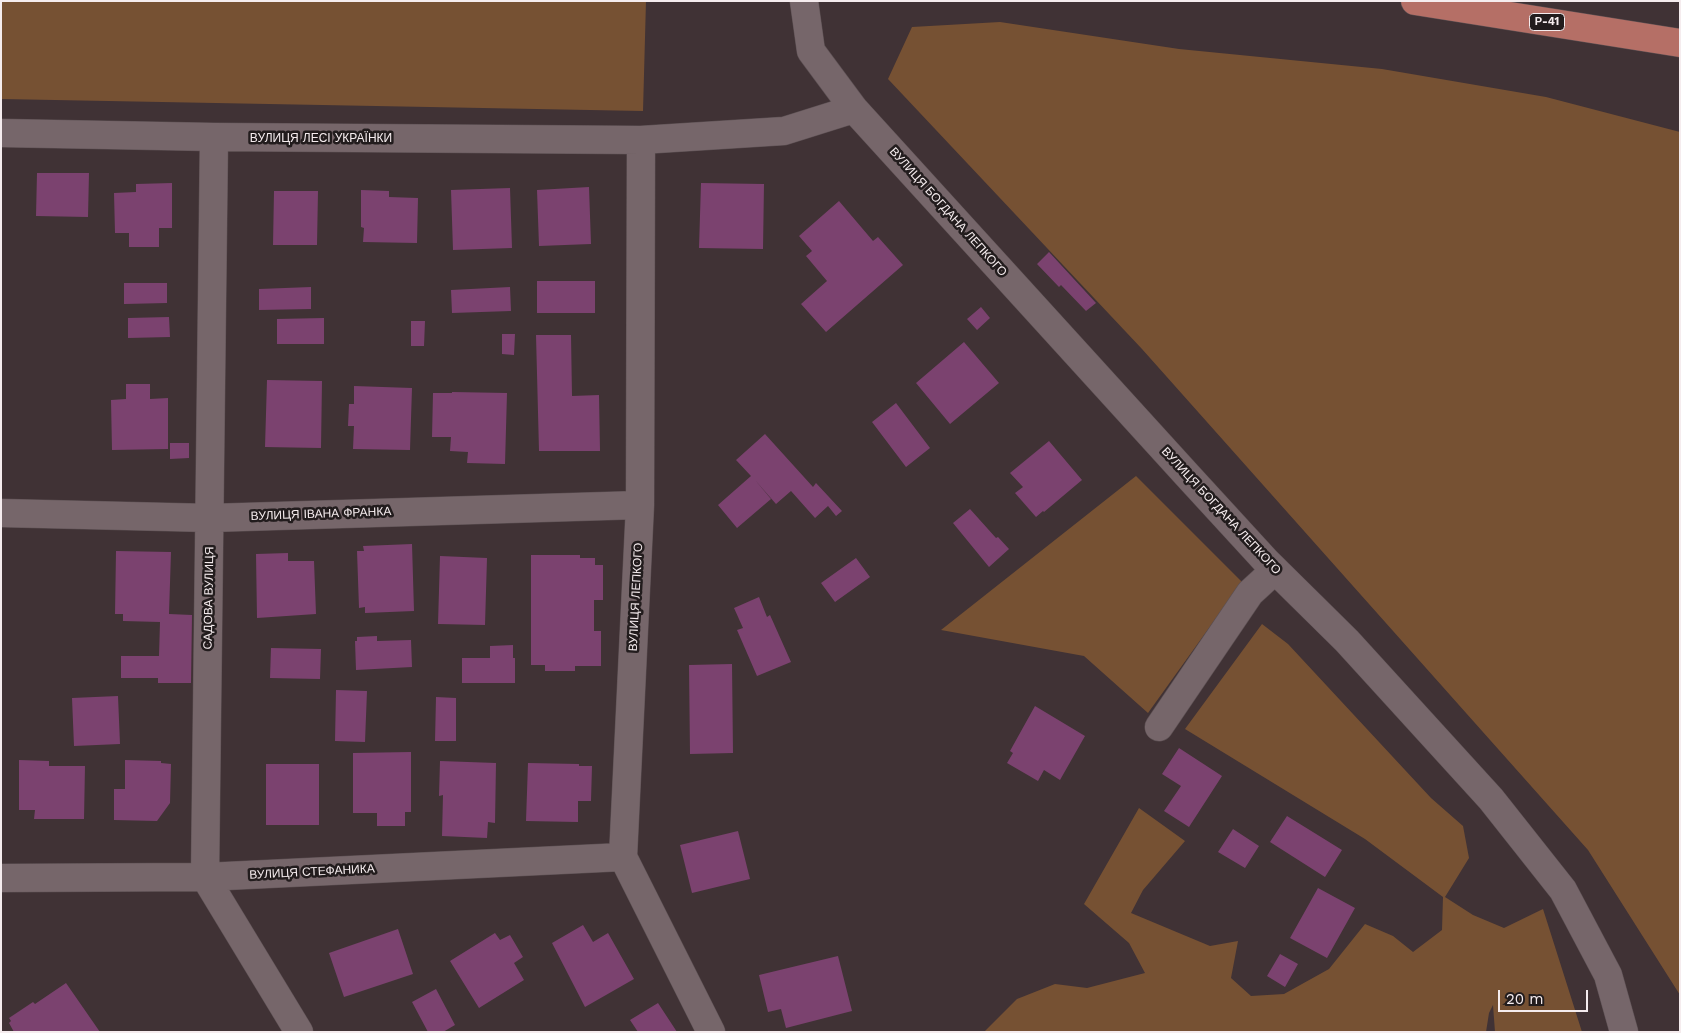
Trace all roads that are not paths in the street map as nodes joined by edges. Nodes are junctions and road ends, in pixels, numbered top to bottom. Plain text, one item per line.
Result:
1 (804, 1) edge
2 (1415, 1) edge
3 (1680, 44) edge
4 (854, 109) junction
5 (1, 133) edge
6 (214, 138) junction
7 (641, 140) junction
8 (640, 505) junction
9 (1, 513) edge
10 (210, 518) junction
11 (1275, 570) junction
12 (1159, 727) dead end
13 (623, 857) junction
14 (205, 877) junction
15 (1, 878) edge
16 (300, 1032) edge
17 (711, 1032) edge
18 (1624, 1032) edge

1 - 4 street, ВУЛИЦЯ БОГДАНА ЛЕПКОГО
2 - 3 main road, Р-41
4 - 7 street, ВУЛИЦЯ ЛЕСІ УКРАЇНКИ
4 - 11 street, ВУЛИЦЯ БОГДАНА ЛЕПКОГО
5 - 6 street, ВУЛИЦЯ ЛЕСІ УКРАЇНКИ
6 - 7 street, ВУЛИЦЯ ЛЕСІ УКРАЇНКИ
6 - 10 street, САДОВА ВУЛИЦЯ
7 - 8 street, ВУЛИЦЯ ЛЕПКОГО
8 - 10 street, ВУЛИЦЯ ІВАНА ФРАНКА
8 - 13 street, ВУЛИЦЯ ЛЕПКОГО
9 - 10 street, ВУЛИЦЯ ІВАНА ФРАНКА
10 - 14 street, САДОВА ВУЛИЦЯ
11 - 12 street
11 - 18 street, ВУЛИЦЯ БОГДАНА ЛЕПКОГО
13 - 14 street, ВУЛИЦЯ СТЕФАНИКА
13 - 17 street, ВУЛИЦЯ ЛЕПКОГО
14 - 15 street, ВУЛИЦЯ СТЕФАНИКА
14 - 16 street

